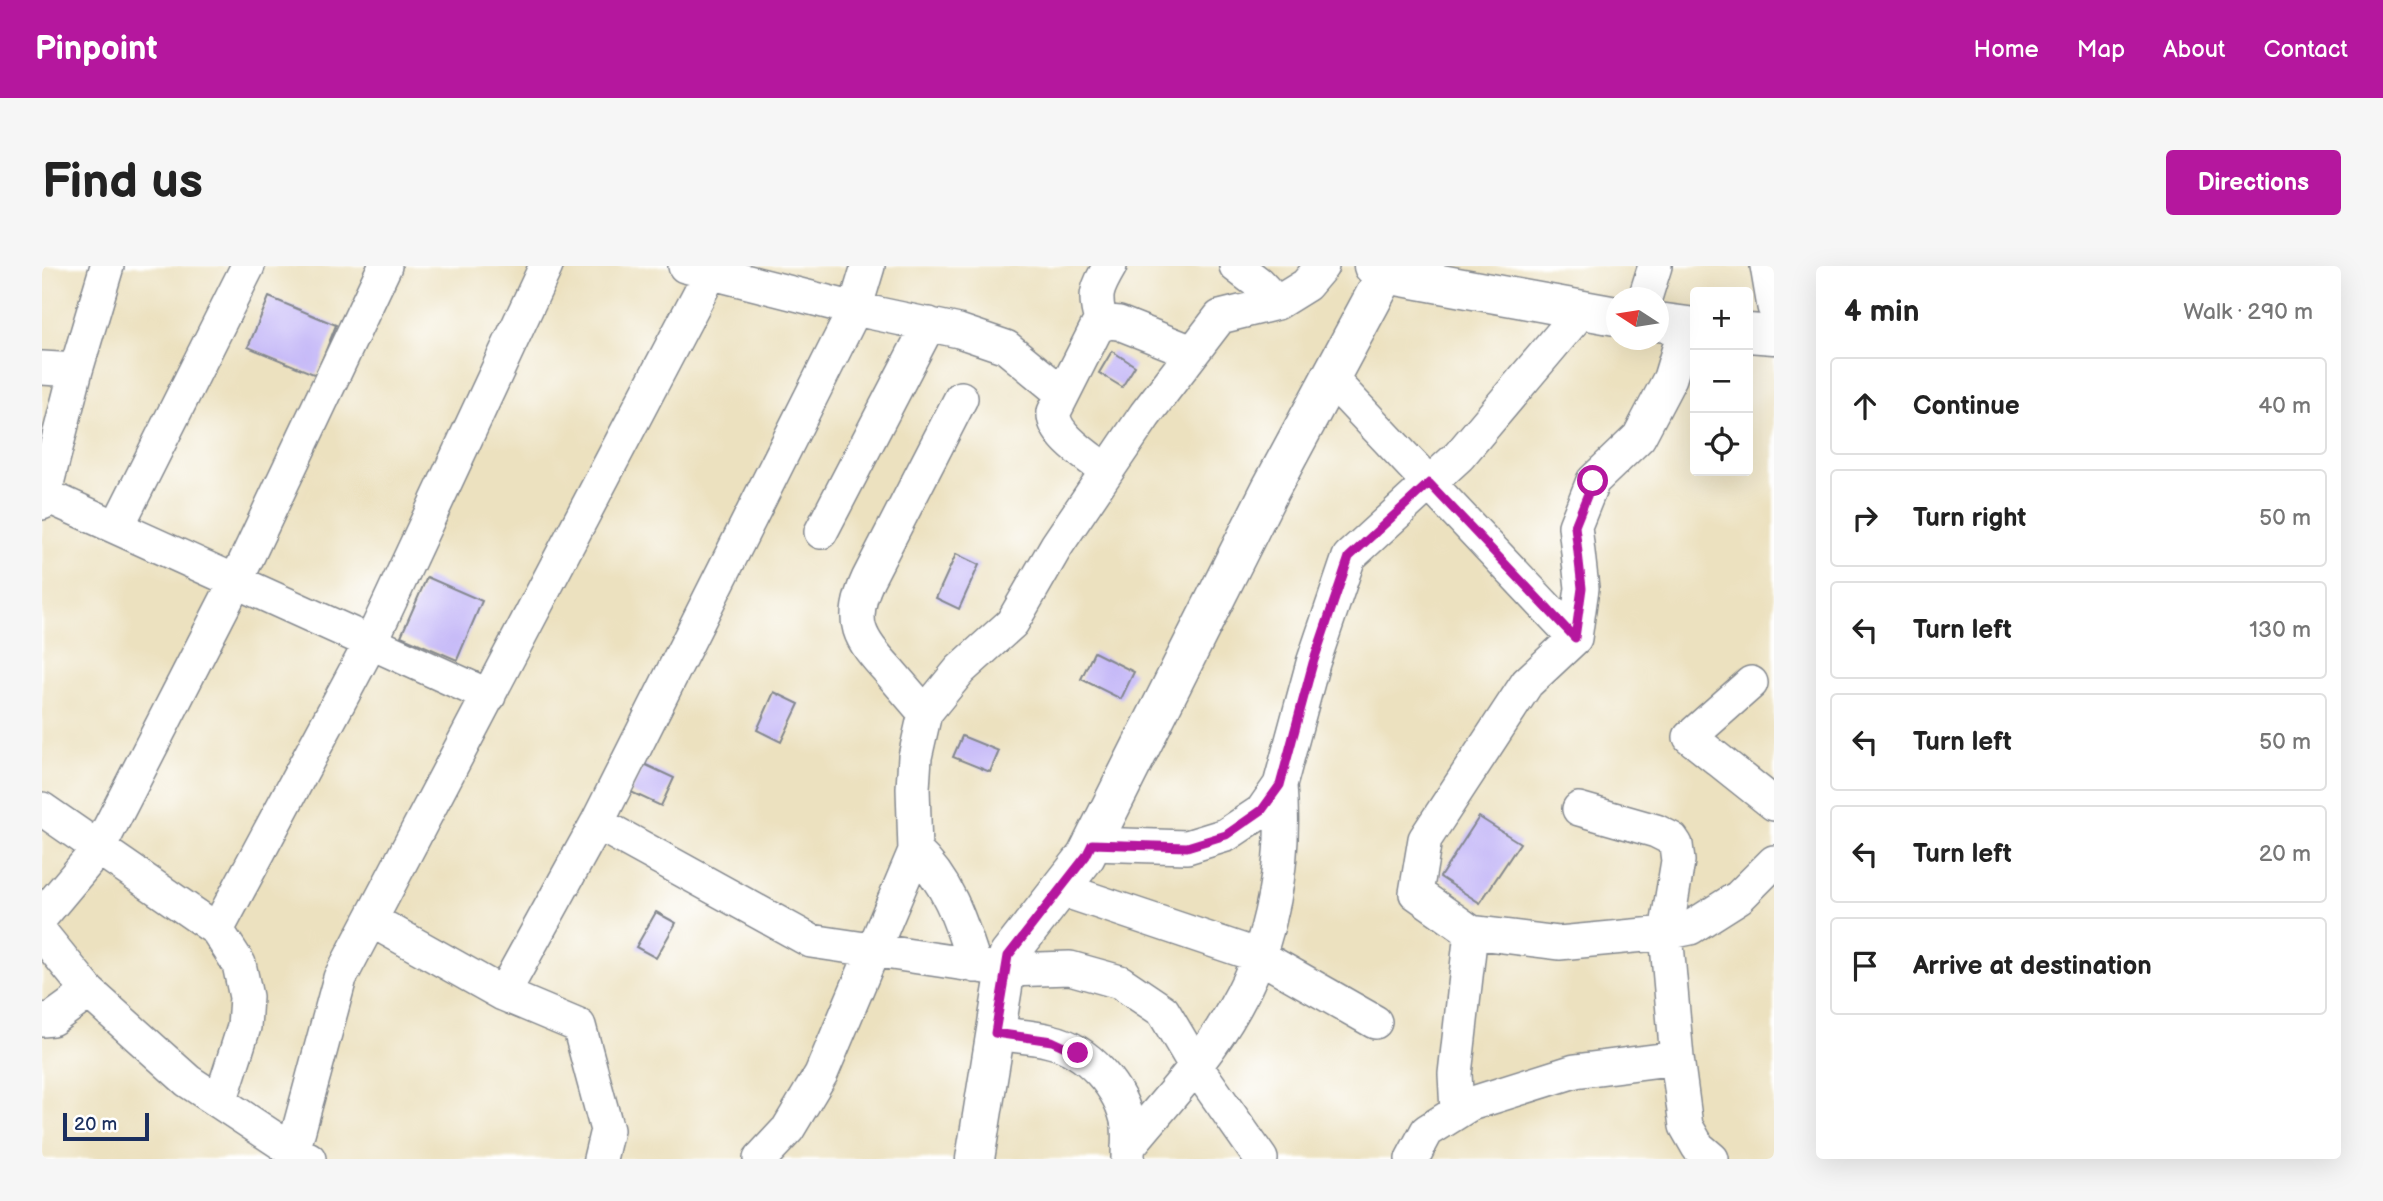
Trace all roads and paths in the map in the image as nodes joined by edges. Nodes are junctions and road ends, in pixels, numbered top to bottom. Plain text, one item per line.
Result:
1 (107, 266) edge
2 (248, 266) edge
3 (385, 266) edge
4 (546, 266) edge
5 (868, 266) edge
6 (1110, 266) edge
7 (1236, 266) edge
8 (1322, 266) edge
9 (1655, 266) edge
10 (1767, 266) edge
11 (703, 268) edge
12 (1379, 270) edge
13 (1648, 287) edge
14 (1277, 303) junction
15 (1774, 307) edge
16 (855, 309) junction
17 (1599, 313) edge
18 (929, 324) junction
19 (1101, 324) junction
20 (1680, 325) edge
21 (1753, 333) edge
22 (1774, 335) edge
23 (1192, 352) junction
24 (42, 368) edge
25 (76, 370) junction
26 (1330, 378) junction
27 (1063, 394) junction
28 (961, 398) dead end
29 (1107, 471) junction
30 (1429, 483) junction
31 (44, 499) edge
32 (117, 527) junction
33 (821, 532) dead end
34 (236, 581) junction
35 (1575, 638) junction
36 (371, 642) junction
37 (1751, 683) dead end
38 (489, 696) junction
39 (925, 713) junction
40 (1280, 785) junction
41 (1774, 804) edge
42 (42, 809) edge
43 (1579, 809) dead end
44 (597, 823) junction
45 (1092, 844) junction
46 (99, 848) junction
47 (915, 851) junction
48 (1774, 862) edge
49 (1060, 889) junction
50 (42, 916) edge
51 (371, 920) junction
52 (217, 930) junction
53 (1471, 932) junction
54 (1666, 933) junction
55 (42, 934) edge
56 (873, 951) junction
57 (1259, 956) junction
58 (990, 968) junction
59 (89, 992) junction
60 (503, 994) junction
61 (42, 1020) edge
62 (1375, 1022) dead end
63 (995, 1033) junction
64 (1677, 1058) junction
65 (1195, 1065) junction
66 (220, 1102) junction
67 (1457, 1111) junction
68 (1128, 1153) edge
69 (297, 1156) edge
70 (600, 1159) edge
71 (760, 1159) edge
72 (975, 1159) edge
73 (1261, 1159) edge
74 (1412, 1159) edge
75 (1712, 1159) edge

1 - 25 street
2 - 32 street
3 - 34 street
4 - 36 street
5 - 16 street
6 - 19 street
7 - 14 street
8 - 14 street
9 - 13 street
10 - 15 street
11 - 16 street
11 - 38 street
12 - 17 street
12 - 26 street
14 - 23 street
16 - 18 street
16 - 44 street
17 - 30 street
18 - 27 street
18 - 33 street
19 - 23 street
19 - 27 street
20 - 35 street
21 - 22 street
23 - 29 street
24 - 25 street
25 - 31 street
26 - 30 street
26 - 45 street
27 - 29 street
28 - 39 street
29 - 39 street
30 - 35 street
30 - 40 street
31 - 32 street
32 - 34 street
34 - 36 street
34 - 46 street
35 - 53 street
36 - 38 street
36 - 52 street
37 - 41 street
38 - 51 street
39 - 47 street
40 - 45 street
40 - 57 street
42 - 46 street
43 - 54 street
44 - 56 street
44 - 60 street
45 - 49 street
46 - 50 street
46 - 52 street
47 - 56 street
47 - 58 street
48 - 54 street
49 - 57 street
49 - 58 street
51 - 60 street
51 - 69 street
52 - 66 street
53 - 54 street
53 - 67 street
54 - 64 street
55 - 59 street
56 - 58 street
56 - 71 street
57 - 62 street
57 - 65 street
58 - 63 street
58 - 65 street
59 - 61 street
59 - 66 street
60 - 70 street
63 - 68 street
63 - 72 street
64 - 67 street
64 - 75 street
65 - 68 street
65 - 73 street
66 - 69 street
67 - 74 street

